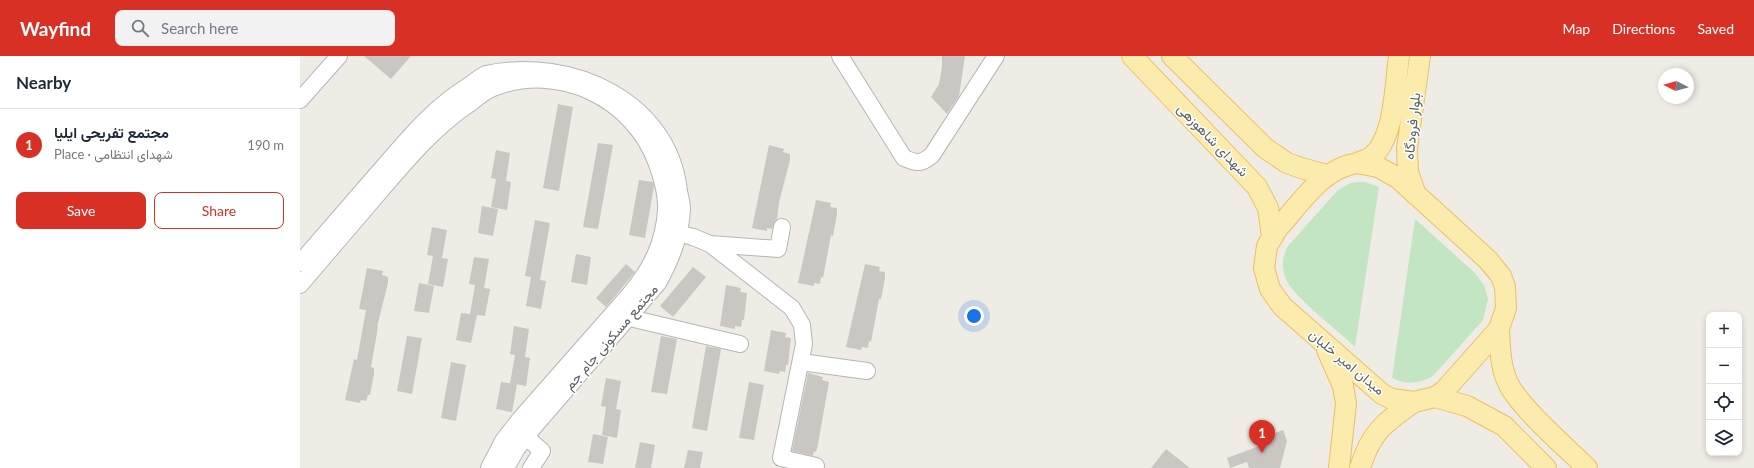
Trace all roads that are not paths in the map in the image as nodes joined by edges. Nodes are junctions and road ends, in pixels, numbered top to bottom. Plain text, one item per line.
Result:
1 (339, 56) edge
2 (840, 56) edge
3 (996, 56) edge
4 (1132, 56) edge
5 (1172, 56) edge
6 (1399, 56) edge
7 (1420, 56) edge
8 (611, 94) junction
9 (300, 100) edge
10 (1357, 163) junction
11 (1327, 175) junction
12 (1416, 195) junction
13 (782, 227) dead end
14 (678, 233) junction
15 (1272, 236) junction
16 (710, 244) junction
17 (300, 263) edge
18 (300, 286) edge
19 (630, 318) junction
20 (1499, 329) junction
21 (1324, 343) junction
22 (740, 344) dead end
23 (801, 362) junction
24 (867, 371) dead end
25 (1435, 397) junction
26 (1414, 402) junction
27 (520, 432) junction
28 (816, 466) dead end
29 (489, 468) edge
30 (506, 468) edge
31 (531, 468) edge
32 (1339, 468) edge
33 (1360, 468) edge
34 (1546, 468) edge
35 (1587, 468) edge

1 - 9 street
2 - 3 street
4 - 15 main road, شهدای شاهوزهی
5 - 11 main road
6 - 10 main road, بلوار فرودگاه
7 - 12 main road, بلوار فرودگاه
8 - 14 street, مجتمع مسکونی جام جم
8 - 17 street, مجتمع مسکونی جام جم
8 - 18 street, مجتمع مسکونی جام جم
8 - 27 street, مجتمع مسکونی جام جم
10 - 11 main road, میدان امیر خلبان
10 - 12 main road, میدان امیر خلبان
11 - 15 main road, میدان امیر خلبان
12 - 20 main road, میدان امیر خلبان
13 - 16 street
14 - 16 street
14 - 19 street, مجتمع مسکونی جام جم
15 - 21 main road, میدان امیر خلبان
16 - 23 street
19 - 22 street
19 - 27 street, مجتمع مسکونی جام جم
20 - 25 main road, میدان امیر خلبان
20 - 35 main road
21 - 26 main road, میدان امیر خلبان
21 - 32 main road
23 - 24 street
23 - 28 street
25 - 26 main road, میدان امیر خلبان
25 - 34 main road
26 - 33 main road
27 - 29 street, مجتمع مسکونی جام جم
27 - 30 street, مجتمع مسکونی جام جم
27 - 31 street

